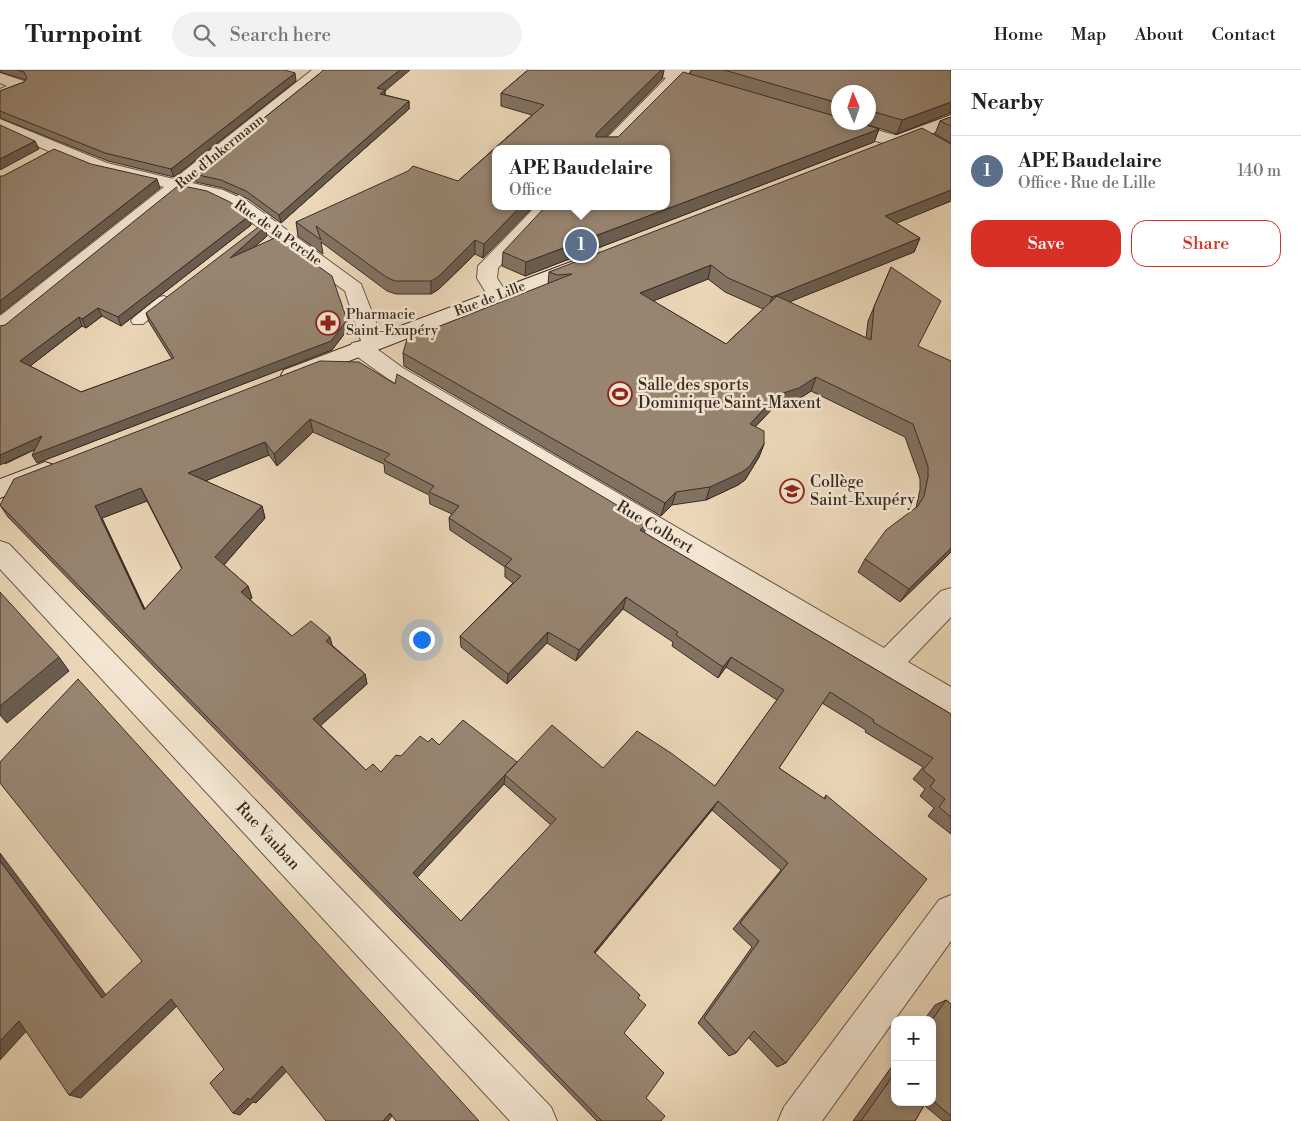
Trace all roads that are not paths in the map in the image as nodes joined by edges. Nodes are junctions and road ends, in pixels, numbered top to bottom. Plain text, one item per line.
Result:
1 (654, 70) edge
2 (680, 73) edge
3 (311, 74) edge
4 (0, 78) edge
5 (729, 92) edge
6 (0, 95) edge
7 (951, 120) edge
8 (0, 124) edge
9 (857, 130) edge
10 (896, 142) junction
11 (609, 145) edge
12 (58, 148) junction
13 (868, 152) edge
14 (41, 157) edge
15 (179, 185) junction
16 (543, 210) edge
17 (600, 257) edge
18 (175, 292) edge
19 (498, 296) junction
20 (138, 321) dead end
21 (0, 327) edge
22 (366, 346) junction
23 (277, 381) edge
24 (65, 464) edge
25 (0, 489) edge
26 (0, 551) edge
27 (951, 599) edge
28 (887, 665) junction
29 (951, 703) edge
30 (951, 912) edge
31 (537, 1121) edge
32 (798, 1121) edge

1 - 2 street
2 - 5 street
2 - 11 street
3 - 15 street, Rue d'Inkermann
4 - 6 street
7 - 10 street
8 - 12 street, Rue de la Perche
9 - 10 street
10 - 13 street
12 - 14 street
12 - 15 street, Rue de la Perche
15 - 21 street, Rue d'Inkermann
15 - 22 street, Rue de la Perche
16 - 19 street
17 - 19 street, Rue de Lille
18 - 20 lane
19 - 22 street, Rue de Lille
22 - 23 street, Rue de Lille
22 - 28 street, Rue Colbert
24 - 25 street
26 - 31 street, Rue Vauban
27 - 28 street
28 - 29 street, Rue Colbert
30 - 32 street

